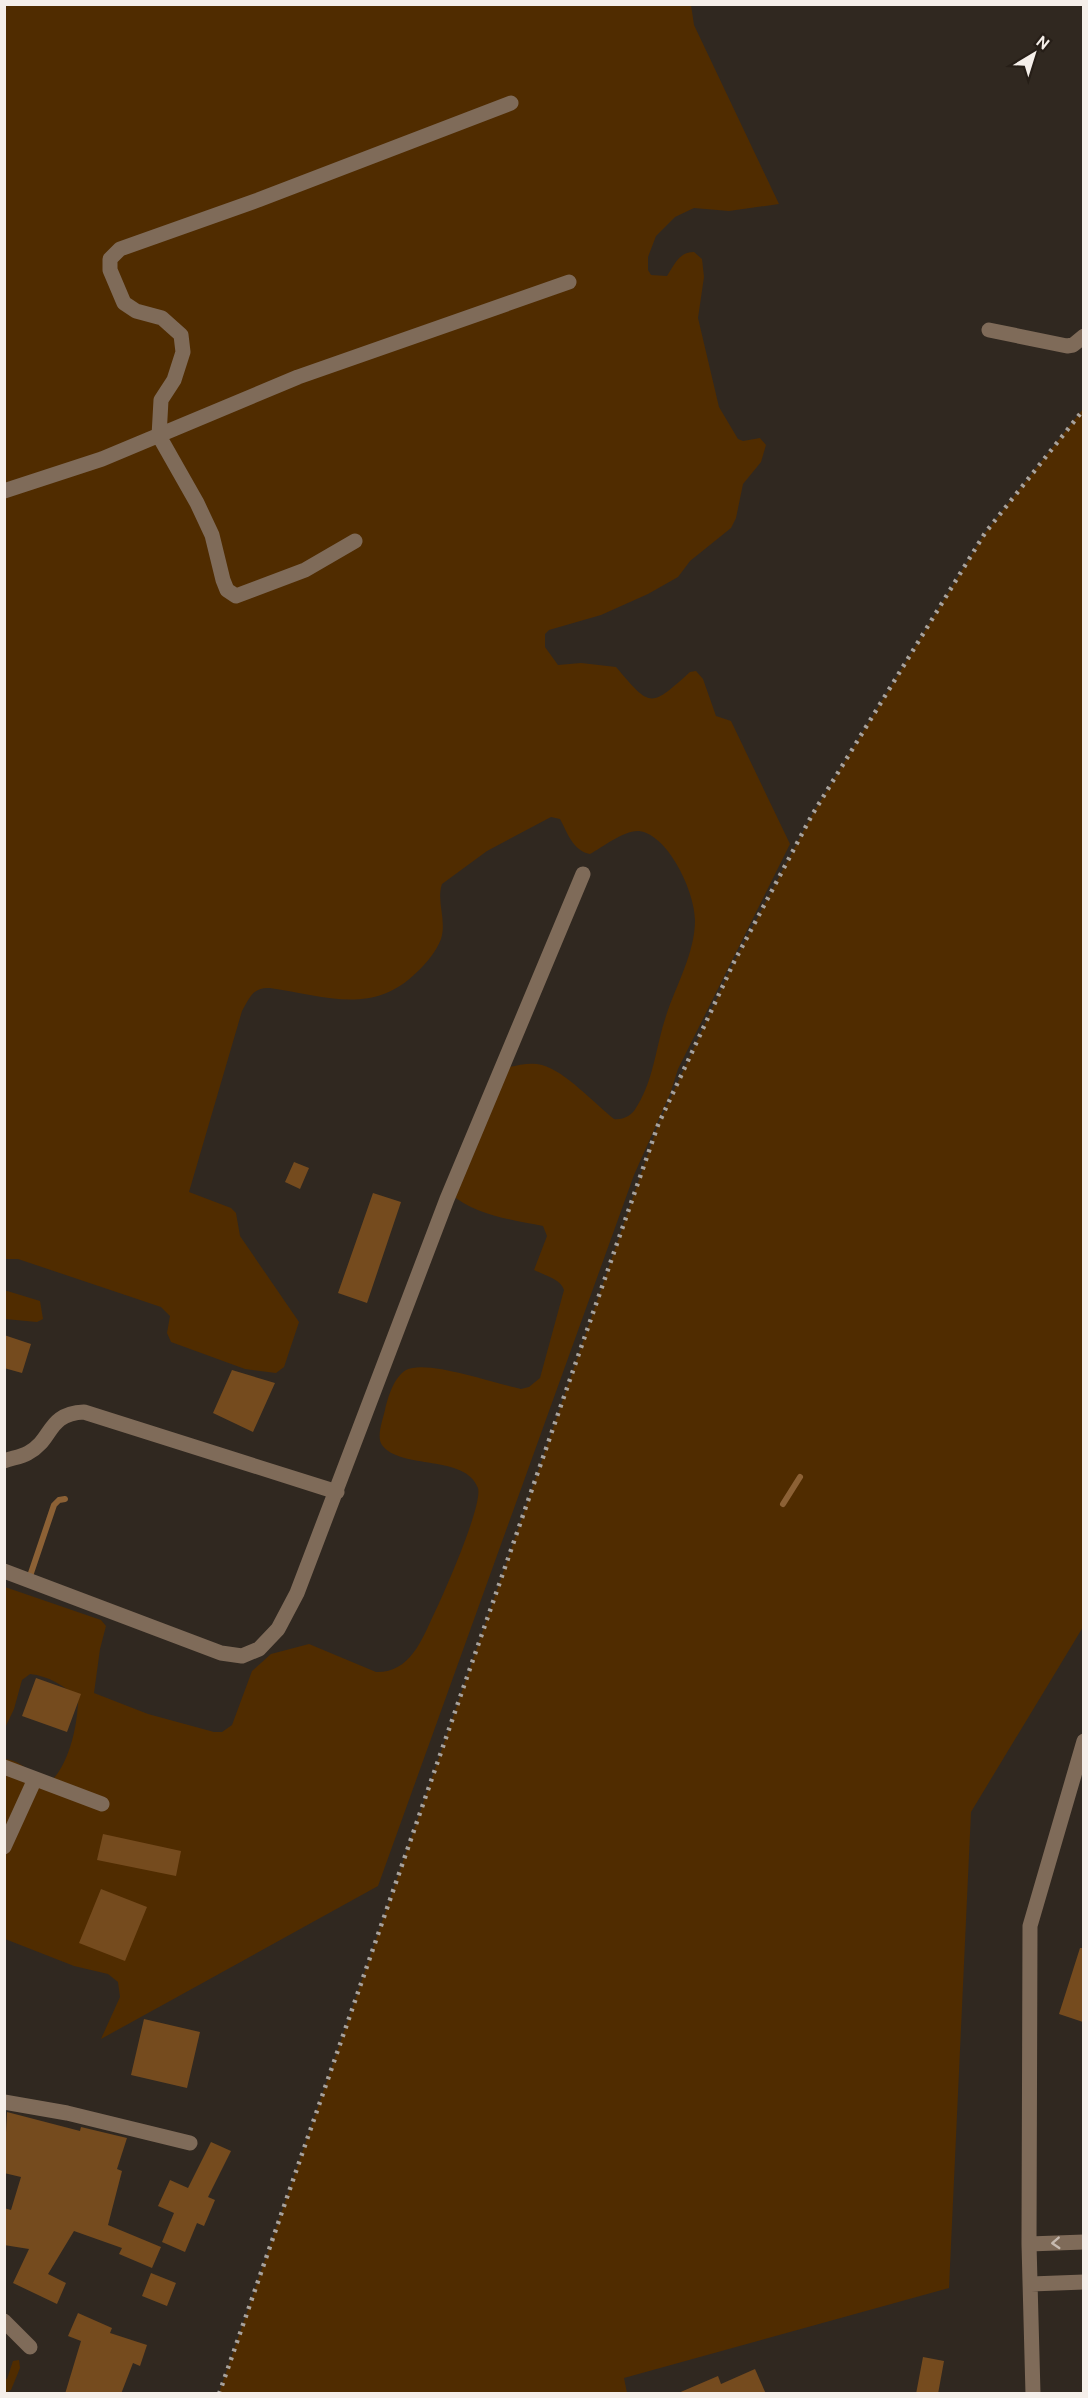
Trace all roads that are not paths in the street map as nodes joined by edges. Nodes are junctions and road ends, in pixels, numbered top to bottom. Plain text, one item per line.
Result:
1 (511, 103) dead end
2 (569, 282) dead end
3 (989, 330) dead end
4 (1083, 336) edge
5 (159, 436) junction
6 (4, 491) edge
7 (355, 542) dead end
8 (583, 874) dead end
9 (4, 1461) edge
10 (337, 1492) junction
11 (4, 1571) edge
12 (1083, 1741) edge
13 (4, 1767) edge
14 (35, 1779) junction
15 (102, 1804) dead end
16 (4, 1847) edge
17 (4, 2102) edge
18 (190, 2143) dead end
19 (1083, 2242) edge
20 (1029, 2244) junction
21 (1083, 2282) edge
22 (1031, 2284) junction
23 (4, 2321) edge
24 (30, 2348) dead end
25 (1033, 2394) edge

1 - 5 street
2 - 5 street
3 - 4 street
5 - 6 street
5 - 7 street
8 - 10 street
9 - 10 street
10 - 11 street
12 - 20 street
13 - 14 street
14 - 15 street
14 - 16 street
17 - 18 street
19 -> 20 street
20 - 22 street
21 - 22 street
22 - 25 street
23 - 24 street

